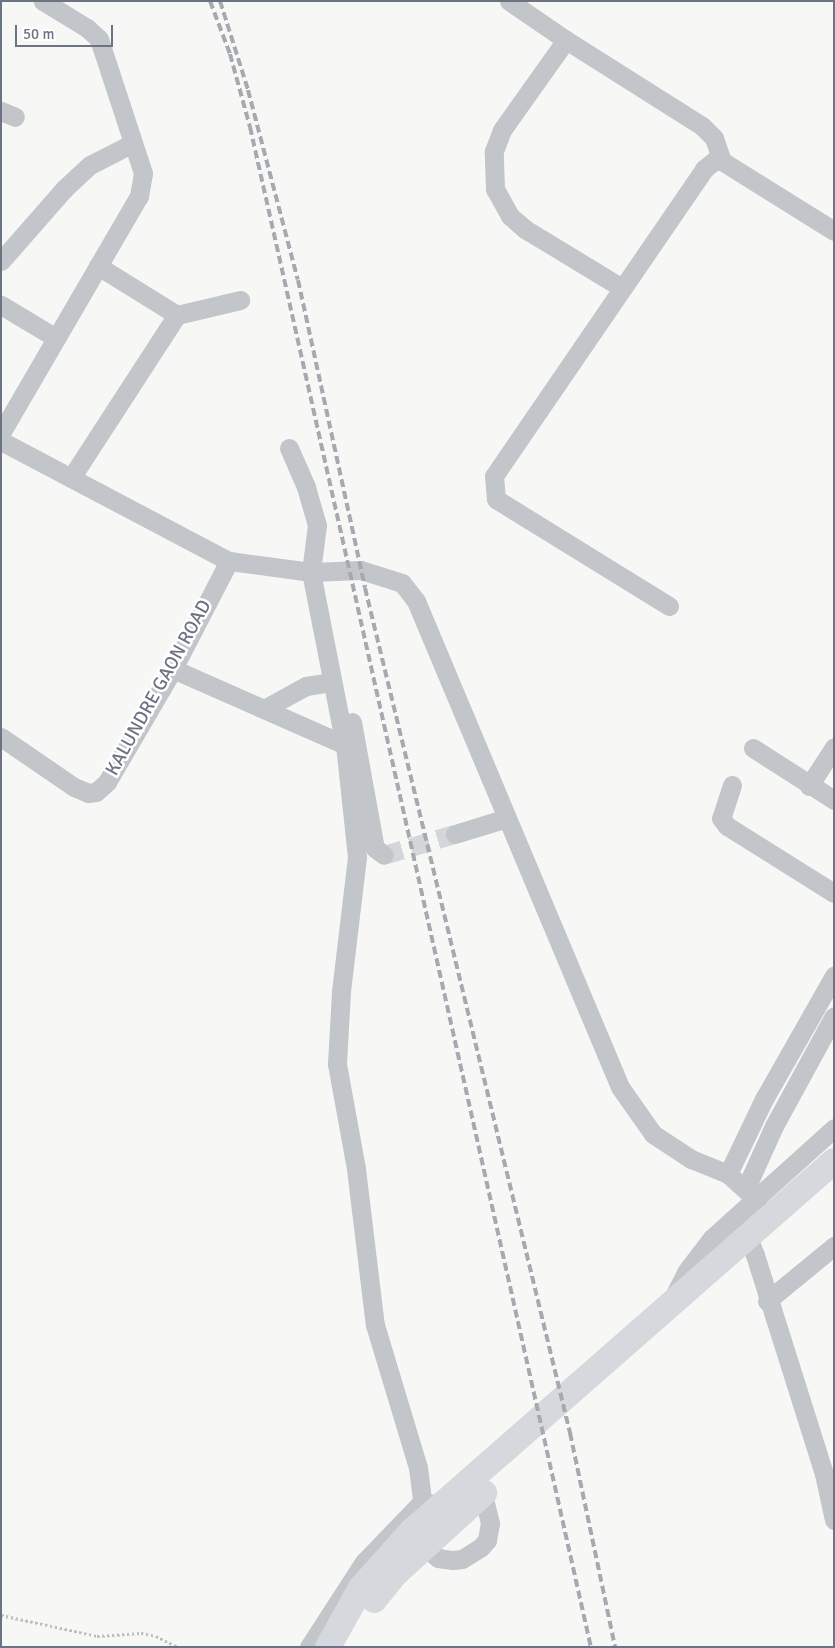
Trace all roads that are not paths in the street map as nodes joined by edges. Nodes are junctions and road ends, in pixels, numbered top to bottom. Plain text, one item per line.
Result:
1 (43, 1) edge
2 (509, 1) edge
3 (566, 40) junction
4 (134, 143) junction
5 (722, 161) junction
6 (834, 231) edge
7 (1, 261) edge
8 (98, 266) junction
9 (622, 288) junction
10 (240, 300) dead end
11 (1, 305) edge
12 (177, 316) junction
13 (56, 338) junction
14 (4, 422) edge
15 (1, 441) edge
16 (290, 448) dead end
17 (71, 478) junction
18 (228, 561) junction
19 (310, 572) junction
20 (669, 606) dead end
21 (173, 669) junction
22 (332, 682) junction
23 (264, 709) junction
24 (339, 713) junction
25 (1, 737) edge
26 (345, 745) junction
27 (834, 747) edge
28 (753, 748) dead end
29 (732, 785) dead end
30 (810, 786) junction
31 (834, 800) edge
32 (507, 818) junction
33 (455, 834) tunnel mouth
34 (384, 855) dead end
35 (834, 892) edge
36 (834, 976) edge
37 (834, 1016) edge
38 (834, 1128) edge
39 (823, 1169) edge
40 (728, 1174) junction
41 (751, 1194) junction
42 (747, 1236) junction
43 (834, 1246) edge
44 (767, 1301) junction
45 (483, 1494) junction
46 (436, 1512) junction
47 (834, 1520) edge
48 (424, 1547) junction
49 (310, 1647) edge
50 (328, 1647) edge
51 (347, 1647) edge

1 - 4 street
2 - 3 street
3 - 5 street
3 - 9 street
4 - 7 street
4 - 8 street
5 - 6 street
5 - 9 street
8 - 12 street
8 - 13 street
9 - 20 street
10 - 12 street
11 - 13 street
12 - 17 street
13 - 14 street
15 - 17 street
16 - 19 street
17 - 18 street
18 - 19 street
18 - 21 street, KALUNDRE GAON ROAD
19 - 22 street
19 - 32 street
21 - 23 street
21 - 25 street, KALUNDRE GAON ROAD
22 - 23 street
22 - 24 street
23 - 26 street
24 - 26 street
24 - 34 street
26 - 46 street
27 - 30 street
28 - 30 street
29 - 35 street
30 - 31 street
32 - 33 street
32 - 40 street
36 - 40 street
37 - 41 street
38 - 39 street
39 - 41 street
39 - 42 highway
40 - 41 street
41 - 42 street
42 - 44 street
42 - 45 highway
42 - 46 highway
43 - 44 street
44 - 47 street
45 - 46 highway
45 - 48 street
46 - 48 highway
46 - 49 street
46 - 50 highway
48 - 51 highway

